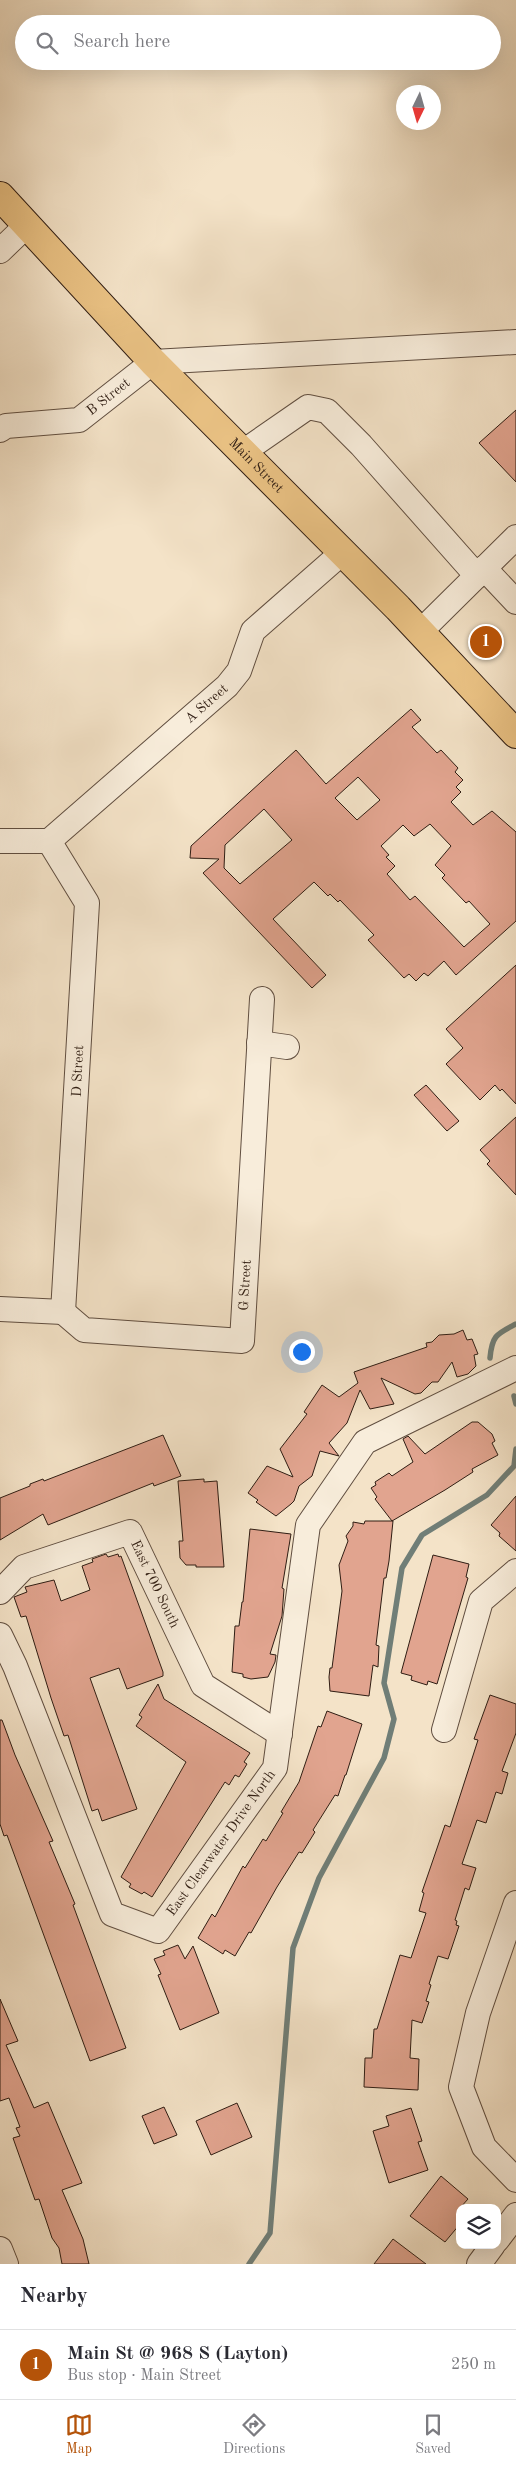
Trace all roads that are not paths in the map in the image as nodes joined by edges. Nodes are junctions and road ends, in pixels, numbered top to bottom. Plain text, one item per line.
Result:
1 (0, 196) edge
2 (27, 225) junction
3 (0, 251) edge
4 (516, 342) edge
5 (154, 362) junction
6 (0, 430) edge
7 (243, 452) junction
8 (516, 537) edge
9 (343, 552) junction
10 (480, 572) junction
11 (516, 602) edge
12 (420, 632) junction
13 (516, 734) edge
14 (0, 841) edge
15 (49, 841) junction
16 (262, 999) dead end
17 (259, 1043) junction
18 (287, 1047) dead end
19 (0, 1309) edge
20 (63, 1312) junction
21 (516, 1368) edge
22 (516, 1572) edge
23 (0, 1592) edge
24 (0, 1635) edge
25 (444, 1730) dead end
26 (280, 1734) junction
27 (516, 1904) edge
28 (516, 2180) edge
29 (516, 2215) edge
30 (501, 2235) edge
31 (0, 2249) edge
32 (490, 2249) edge
33 (6, 2264) edge
34 (479, 2264) edge

1 - 2 main road, Main Street
2 - 3 street
2 - 5 main road, Main Street
4 - 5 street
5 - 6 street, B Street
5 - 7 main road, Main Street
7 - 9 main road, Main Street
7 - 10 street
8 - 10 street
9 - 12 main road, Main Street
9 - 15 street, A Street
10 - 11 street
10 - 12 street
12 - 13 main road, Main Street
14 - 15 street
15 - 20 street, D Street
16 - 17 street, G Street
17 - 18 street
17 - 20 street, G Street
19 - 20 street
21 - 26 street, East Clearwater Drive North
22 - 25 street
23 - 26 street, East 700 South
24 - 26 street, East Clearwater Drive North
27 - 28 street
29 - 30 street
31 - 33 street
32 - 34 street

